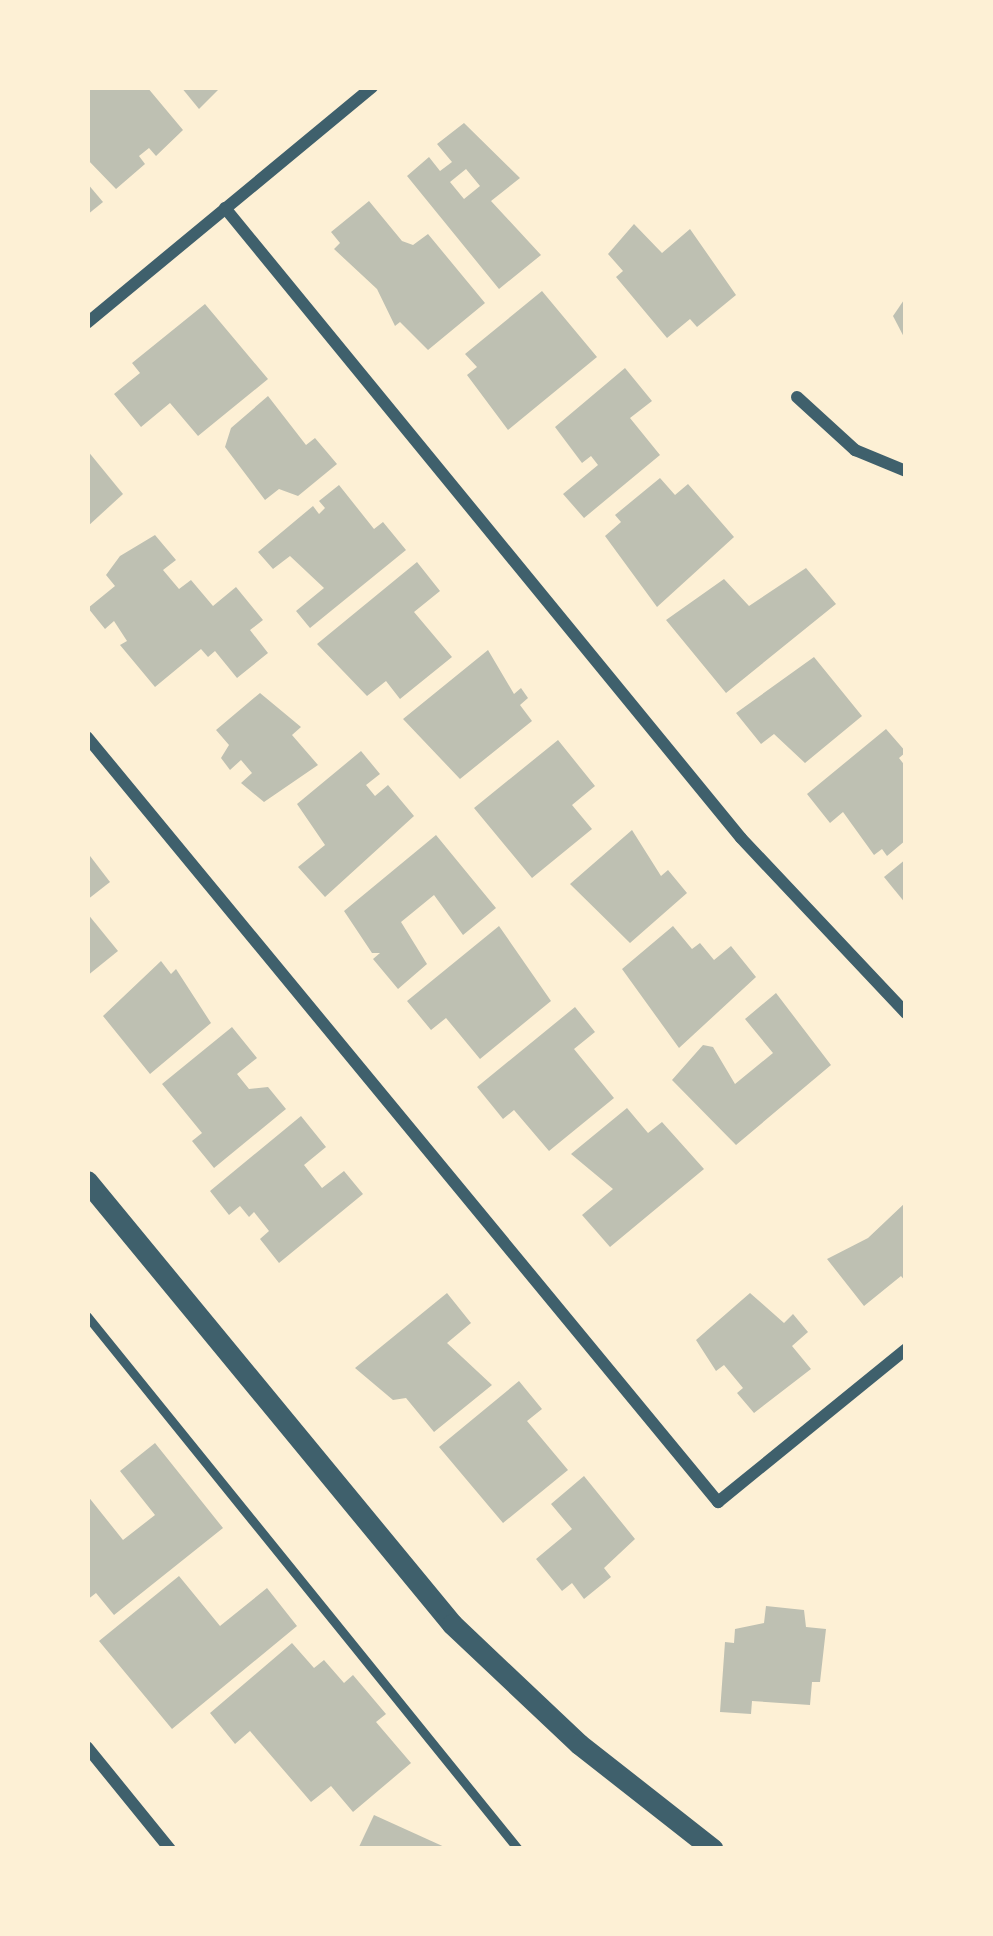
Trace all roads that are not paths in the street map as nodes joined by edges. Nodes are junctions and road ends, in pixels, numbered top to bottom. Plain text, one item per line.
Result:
1 (372, 87) edge
2 (225, 208) junction
3 (87, 323) edge
4 (797, 397) dead end
5 (906, 471) edge
6 (87, 737) edge
7 (906, 1013) edge
8 (87, 1180) edge
9 (87, 1316) edge
10 (906, 1349) edge
11 (87, 1747) edge
12 (170, 1849) edge
13 (518, 1849) edge
14 (713, 1849) edge

1 - 2 street
2 - 3 street
2 - 7 street
4 - 5 street
6 - 10 street
8 - 14 street
9 - 13 lane
11 - 12 street

